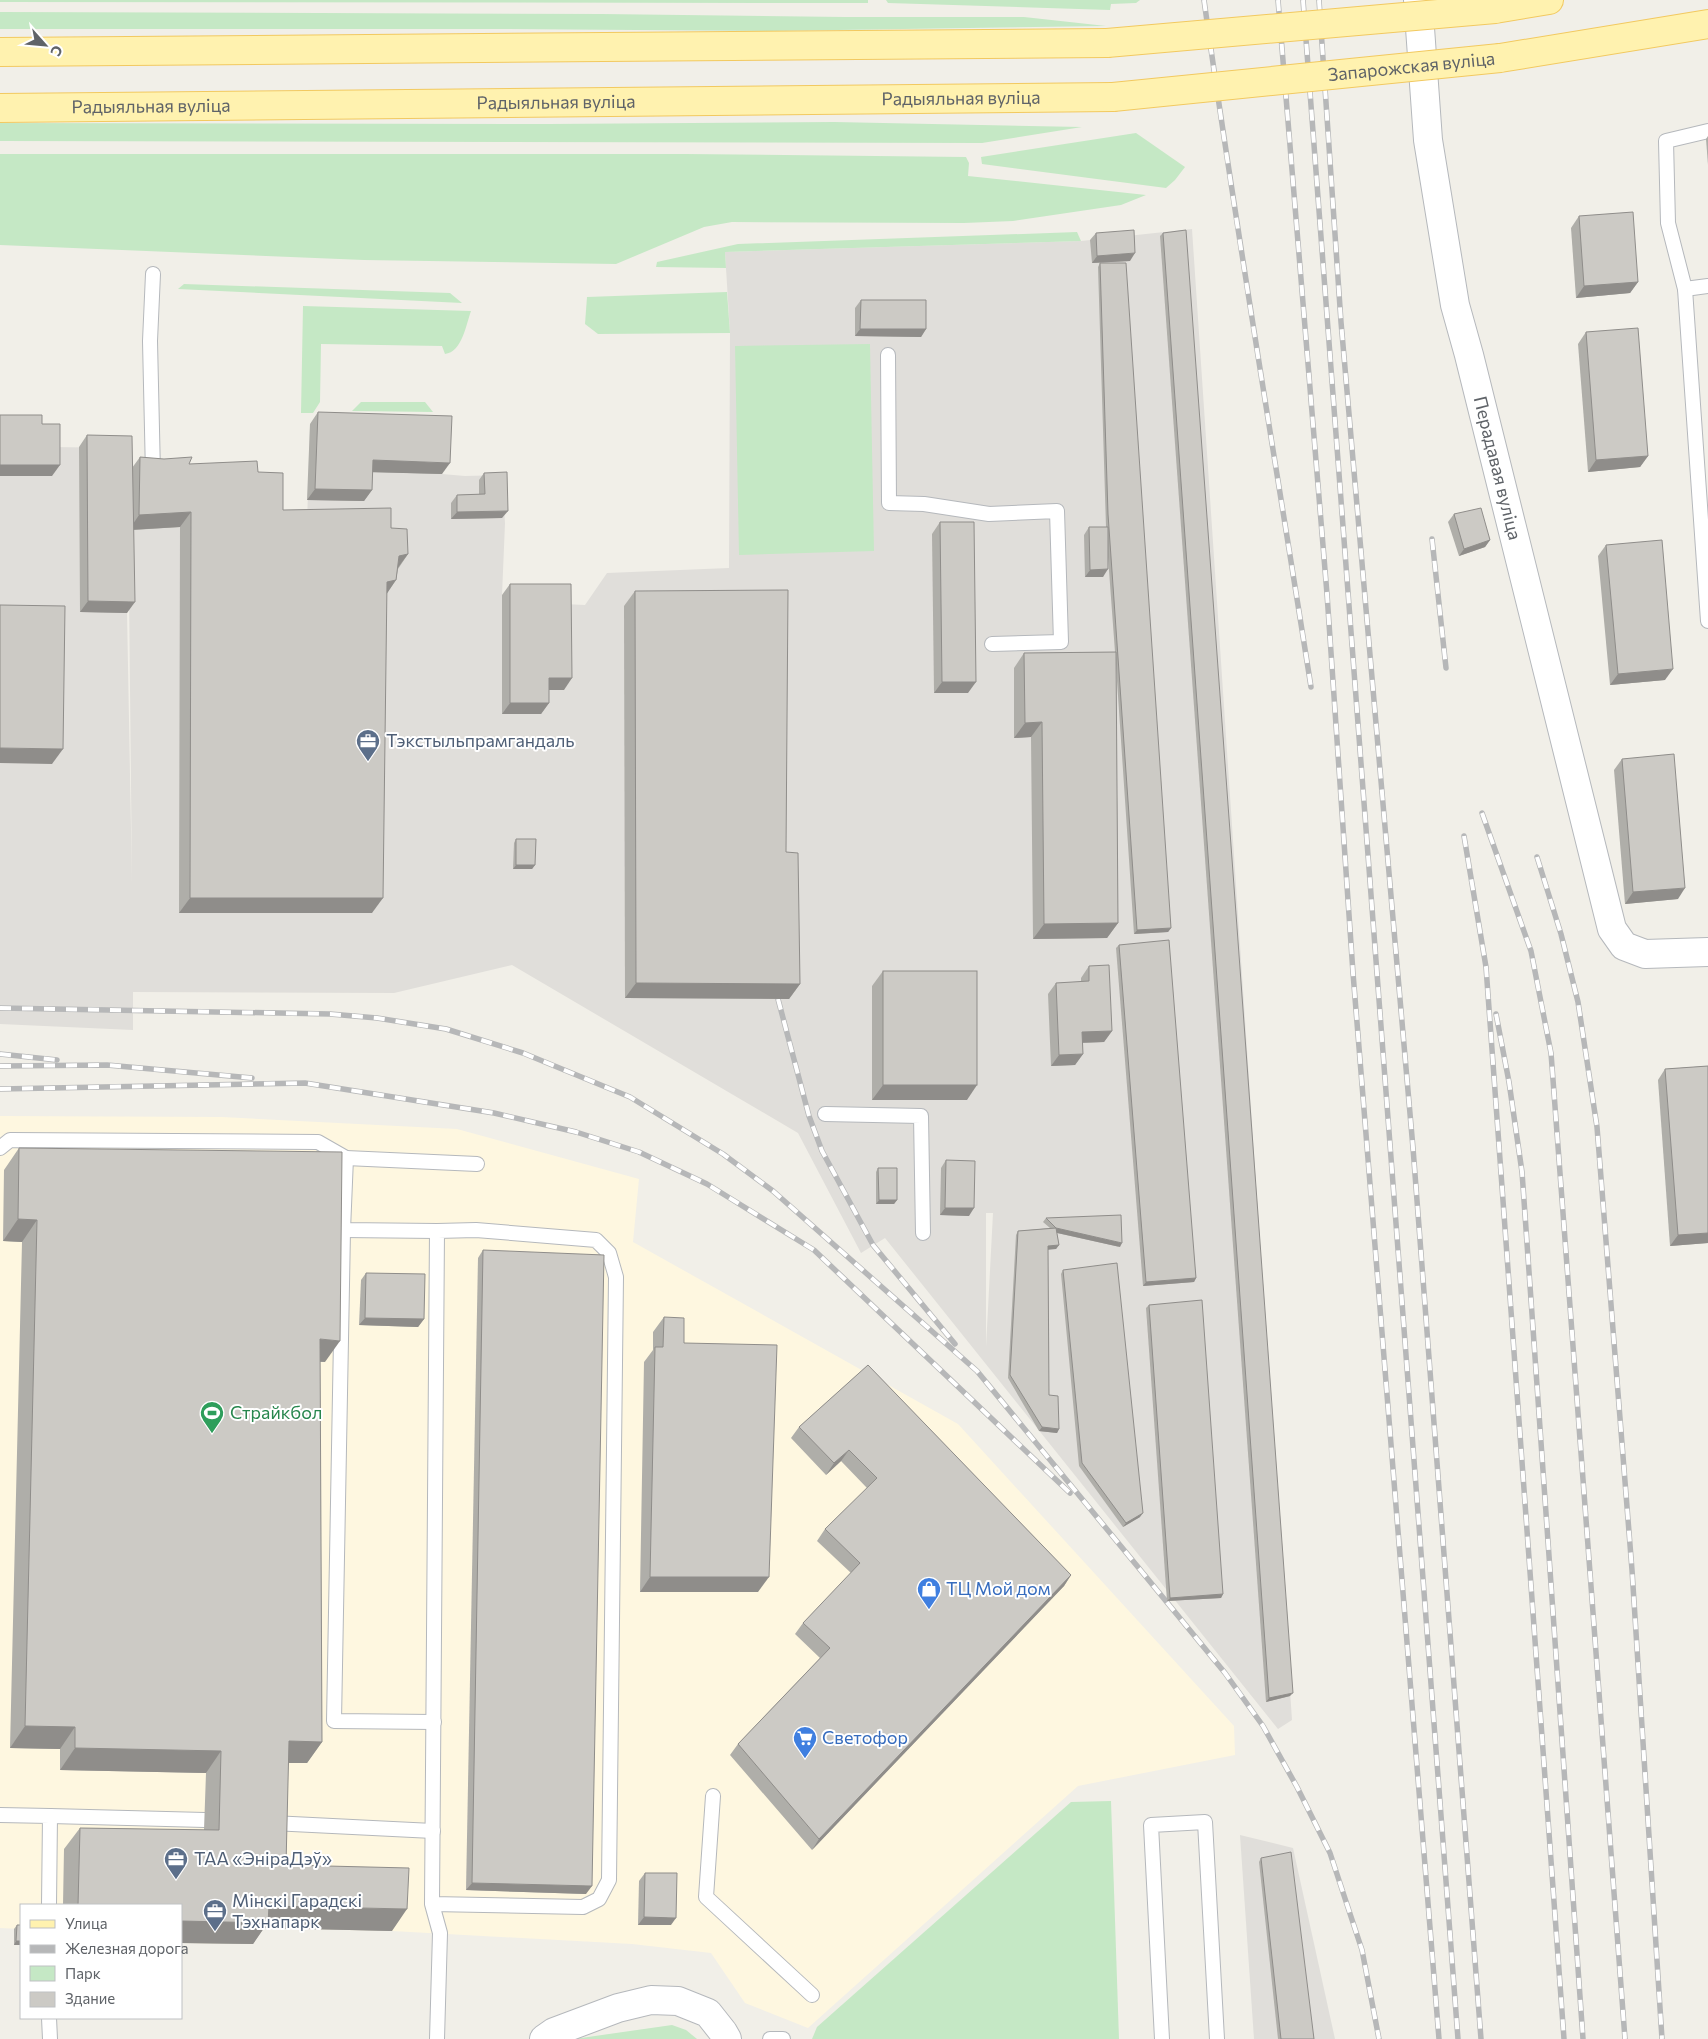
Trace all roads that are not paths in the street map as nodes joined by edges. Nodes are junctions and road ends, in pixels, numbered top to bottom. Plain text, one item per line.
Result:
1 (1418, 0) edge
2 (1549, 0) edge
3 (1708, 24) edge
4 (0, 52) edge
5 (1112, 97) joint
6 (0, 108) edge
7 (1708, 131) edge
8 (153, 274) dead end
9 (1708, 286) edge
10 (1685, 289) junction
11 (888, 355) dead end
12 (153, 474) edge
13 (1705, 533) edge
14 (1708, 621) edge
15 (992, 644) dead end
16 (1708, 952) edge
17 (825, 1114) dead end
18 (0, 1148) edge
19 (346, 1158) junction
20 (477, 1164) dead end
21 (343, 1230) junction
22 (437, 1231) junction
23 (923, 1233) dead end
24 (434, 1722) junction
25 (713, 1796) dead end
26 (0, 1815) edge
27 (50, 1816) junction
28 (205, 1820) dead end
29 (272, 1823) edge
30 (433, 1831) junction
31 (48, 1904) edge
32 (432, 1904) junction
33 (812, 1995) dead end
34 (50, 2019) edge
35 (50, 2039) edge
36 (437, 2039) edge
37 (544, 2039) edge
38 (727, 2039) edge
39 (770, 2039) edge
40 (783, 2039) edge
41 (1162, 2039) edge
42 (1217, 2039) edge

1 - 16 street, Перадавая вуліца
2 - 4 main road, bridge
3 - 5 main road, Запарожская вуліца, bridge
5 - 6 main road, Радыяльная вуліца
7 - 10 lane
8 - 12 lane
9 - 10 lane
10 - 13 lane
11 - 15 lane
13 - 14 lane
17 - 23 lane
18 - 19 lane
19 - 20 lane
19 - 21 lane
21 - 22 lane
21 - 24 lane
22 - 24 lane
22 - 32 lane
24 - 30 lane
25 - 33 lane
26 - 27 lane
27 - 28 lane
27 - 31 lane
29 - 30 lane
30 - 32 lane
32 - 36 lane
34 - 35 lane
37 - 38 street
39 - 40 lane
41 - 42 lane

